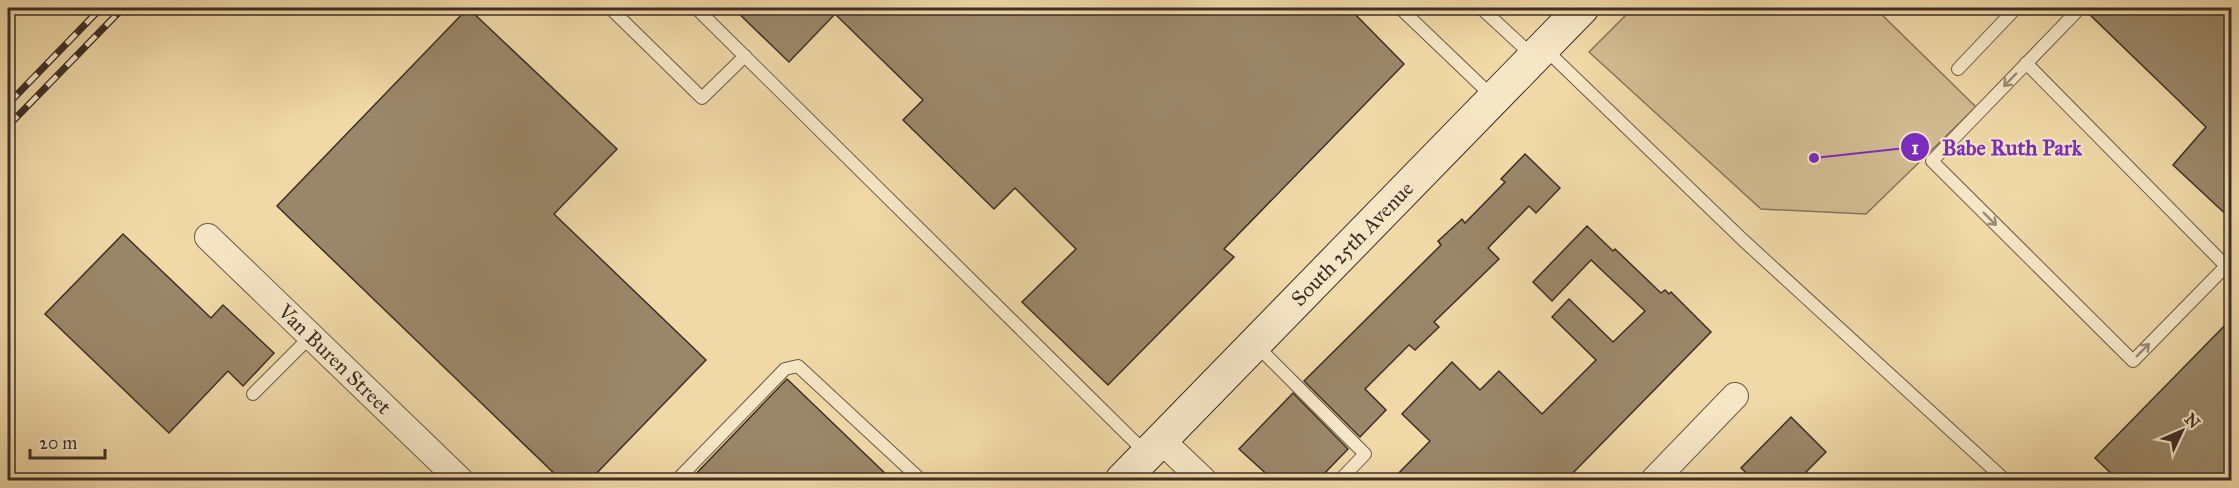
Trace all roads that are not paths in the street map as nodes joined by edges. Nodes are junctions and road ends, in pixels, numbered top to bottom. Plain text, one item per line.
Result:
1 (610, 8) edge
2 (696, 8) edge
3 (1400, 8) edge
4 (1481, 8) edge
5 (1582, 8) edge
6 (2016, 8) edge
7 (2080, 8) edge
8 (1539, 52) junction
9 (745, 56) junction
10 (2026, 63) junction
11 (1958, 69) dead end
12 (1494, 98) junction
13 (208, 237) dead end
14 (2229, 263) edge
15 (311, 336) junction
16 (1255, 344) junction
17 (254, 394) dead end
18 (1736, 396) dead end
19 (1154, 447) junction
20 (460, 480) edge
21 (677, 480) edge
22 (921, 480) edge
23 (1122, 480) edge
24 (1203, 480) edge
25 (1340, 480) edge
26 (1654, 480) edge
27 (2005, 480) edge

1 - 9 lane
2 - 9 lane
3 - 12 lane
4 - 8 lane
5 - 8 main road, South 25th Avenue
6 - 11 lane
7 - 10 lane
8 - 12 main road, South 25th Avenue
8 - 27 lane
9 - 19 lane
10 - 14 lane
10 -> 14 lane
12 - 16 main road, South 25th Avenue
13 - 15 street, Van Buren Street
15 - 17 lane
15 - 20 street, Van Buren Street
16 - 19 main road, South 25th Avenue
16 - 25 lane
18 - 26 street
19 - 23 main road, South 25th Avenue
19 - 24 street
21 - 22 lane

